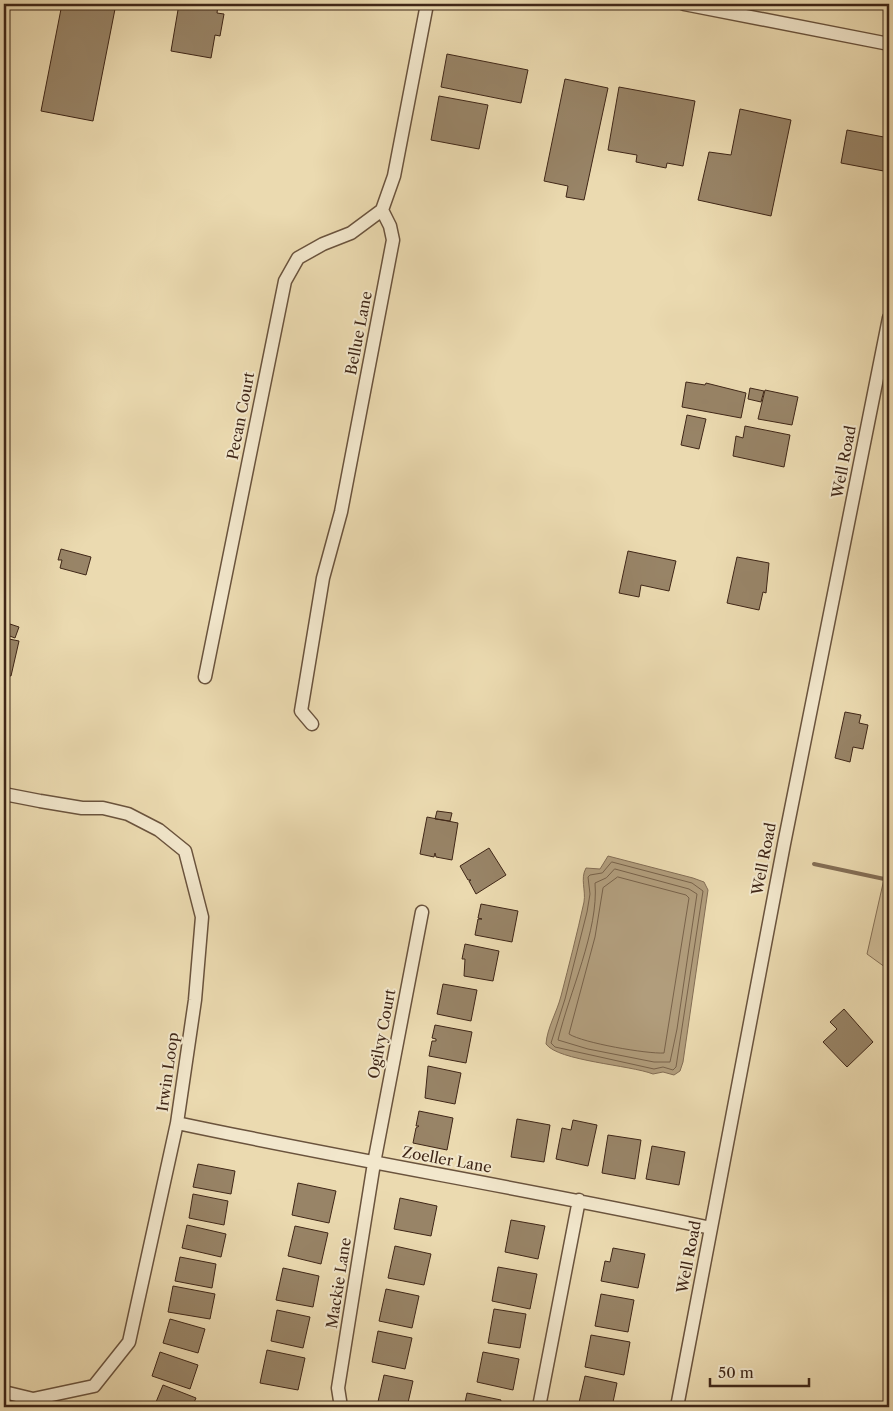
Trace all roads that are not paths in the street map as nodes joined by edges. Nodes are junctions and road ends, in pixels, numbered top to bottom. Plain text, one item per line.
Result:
1 (427, 4) edge
2 (684, 4) edge
3 (889, 44) edge
4 (382, 210) junction
5 (889, 318) edge
6 (205, 677) dead end
7 (312, 724) dead end
8 (4, 794) edge
9 (422, 912) dead end
10 (177, 1123) junction
11 (374, 1163) junction
12 (579, 1200) junction
13 (711, 1228) junction
14 (4, 1392) edge
15 (341, 1407) edge
16 (539, 1407) edge
17 (677, 1407) edge

1 - 4 street
2 - 3 street
4 - 6 street, Pecan Court
4 - 7 street, Bellue Lane
5 - 13 street, Well Road
8 - 10 street, Irwin Loop
9 - 11 street, Ogilvy Court
10 - 11 street, Zoeller Lane
10 - 14 street, Irwin Loop
11 - 12 street, Zoeller Lane
11 - 15 street, Mackie Lane
12 - 13 street, Zoeller Lane
12 - 16 street
13 - 17 street, Well Road

